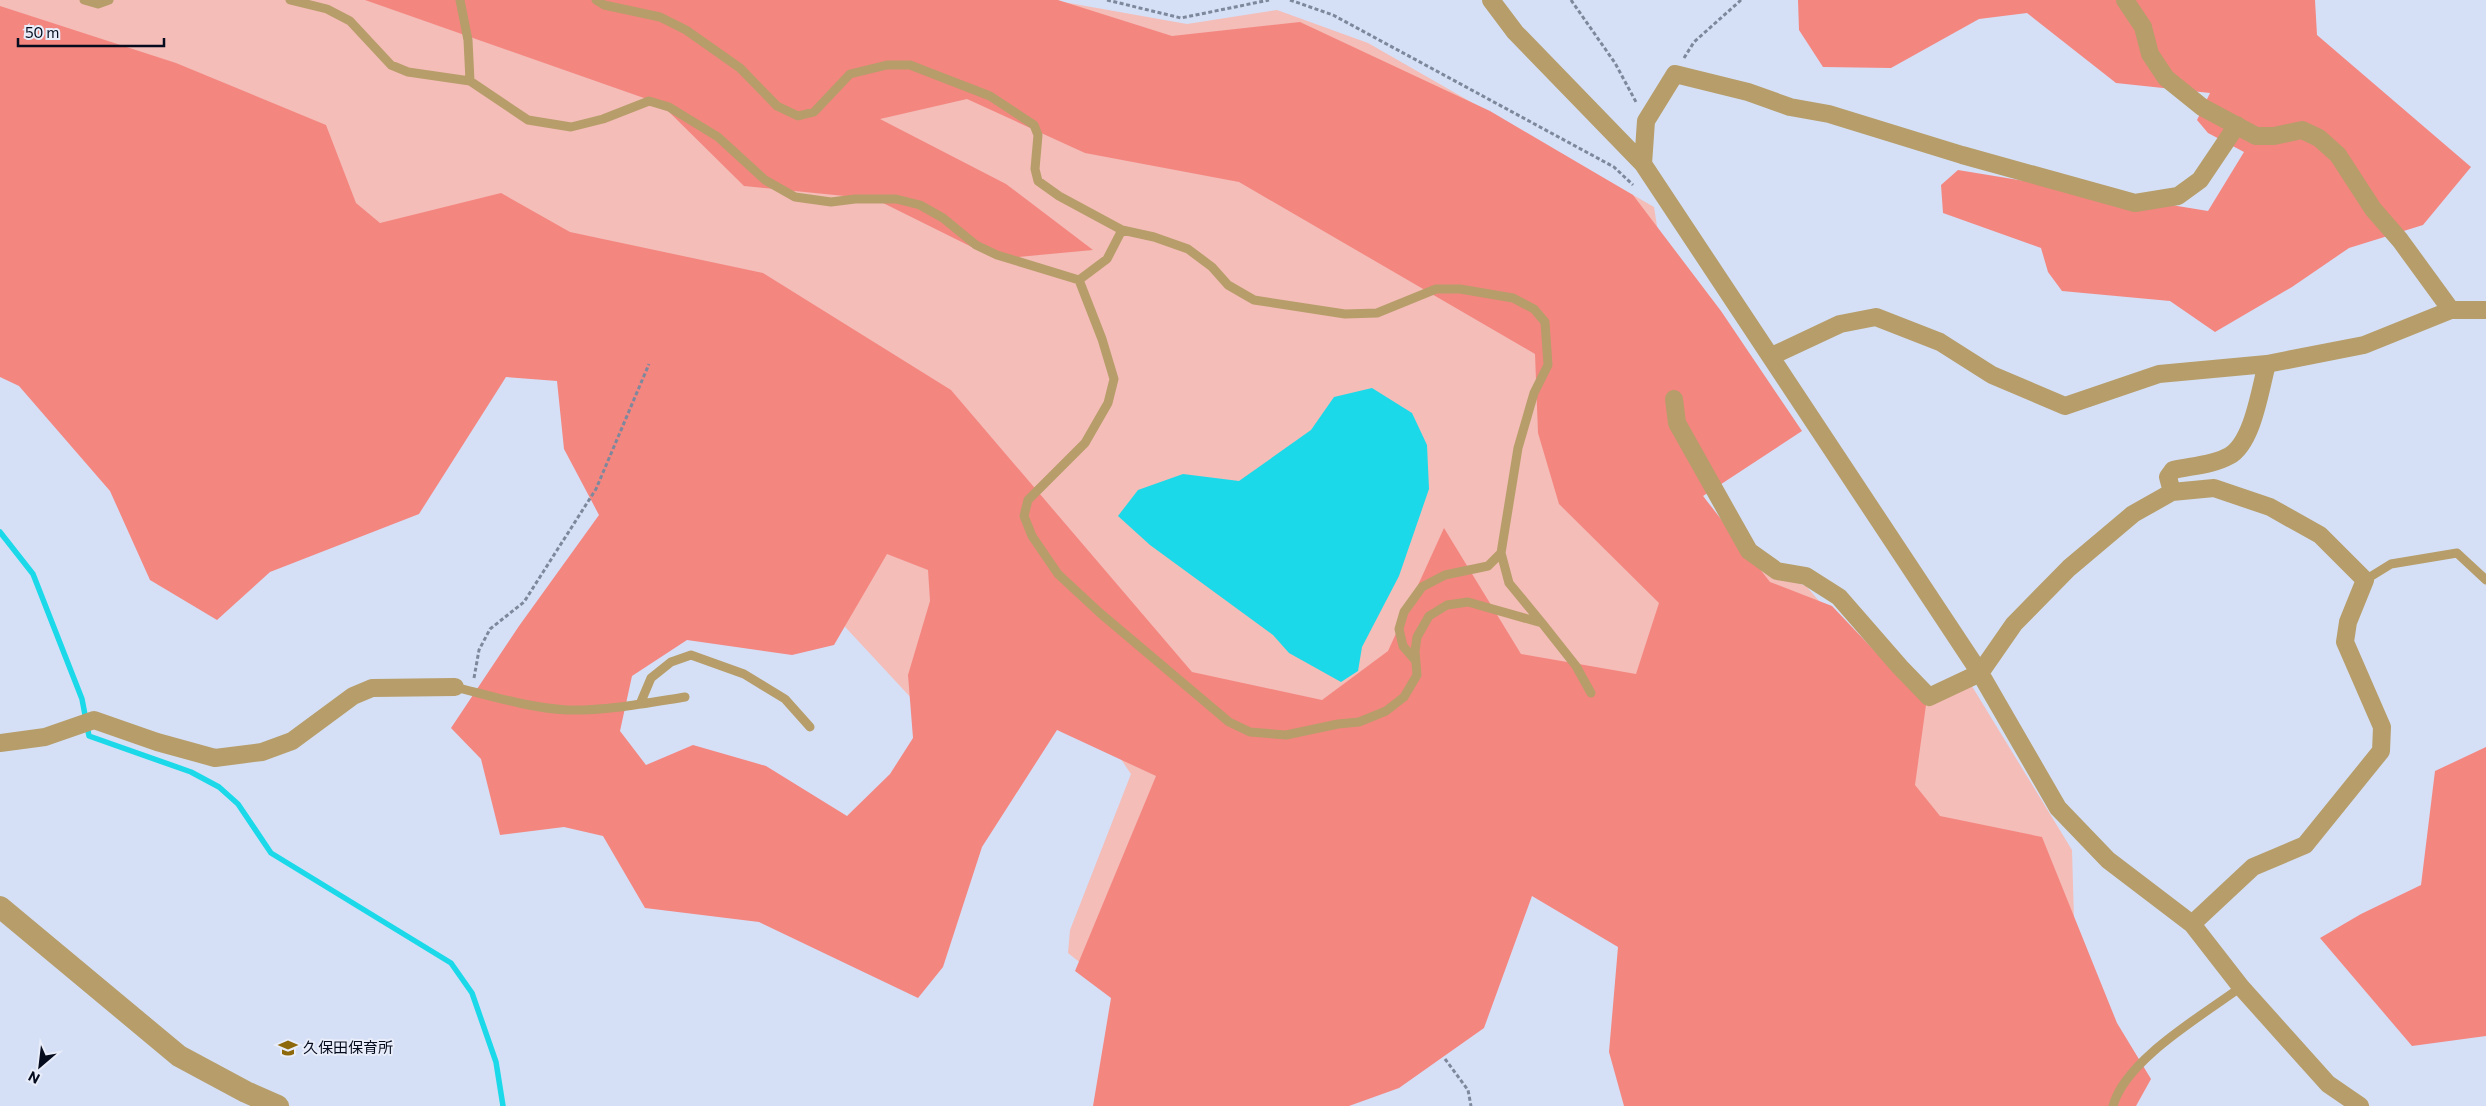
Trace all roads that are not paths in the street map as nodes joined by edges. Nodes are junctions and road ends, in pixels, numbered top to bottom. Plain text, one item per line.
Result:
1 (84, 0) edge
2 (109, 0) edge
3 (290, 0) edge
4 (460, 0) edge
5 (596, 0) edge
6 (1491, 0) edge
7 (2125, 0) edge
8 (470, 82) junction
9 (2237, 125) junction
10 (1643, 164) junction
11 (1122, 230) junction
12 (1079, 280) junction
13 (2451, 310) junction
14 (2486, 310) edge
15 (1772, 356) junction
16 (2267, 364) junction
17 (1674, 399) dead end
18 (2172, 492) junction
19 (1501, 553) junction
20 (2365, 580) junction
21 (2486, 580) edge
22 (1542, 623) junction
23 (1416, 661) junction
24 (1980, 673) junction
25 (464, 689) joint
26 (1591, 693) dead end
27 (685, 697) dead end
28 (640, 704) junction
29 (810, 727) dead end
30 (0, 743) edge
31 (0, 907) edge
32 (2192, 924) junction
33 (2241, 987) junction
34 (278, 1106) edge
35 (2113, 1106) edge
36 (2360, 1106) edge

1 - 2 lane
3 - 8 lane
4 - 8 lane
5 - 11 lane
6 - 10 street
7 - 9 street
8 - 12 lane
9 - 10 street
9 - 13 street
10 - 15 street
11 - 12 lane
11 - 19 lane
12 - 23 lane
13 - 14 street
13 - 16 street
15 - 16 street
15 - 24 street
16 - 18 street
17 - 24 street
18 - 20 street
18 - 24 street
19 - 22 lane
19 - 23 lane
20 - 21 lane
20 - 32 street
22 - 23 lane
22 - 26 lane
24 - 32 street
25 - 28 lane
25 - 30 street
27 - 28 lane
28 - 29 lane
31 - 34 street
32 - 33 street
33 - 35 lane
33 - 36 street

